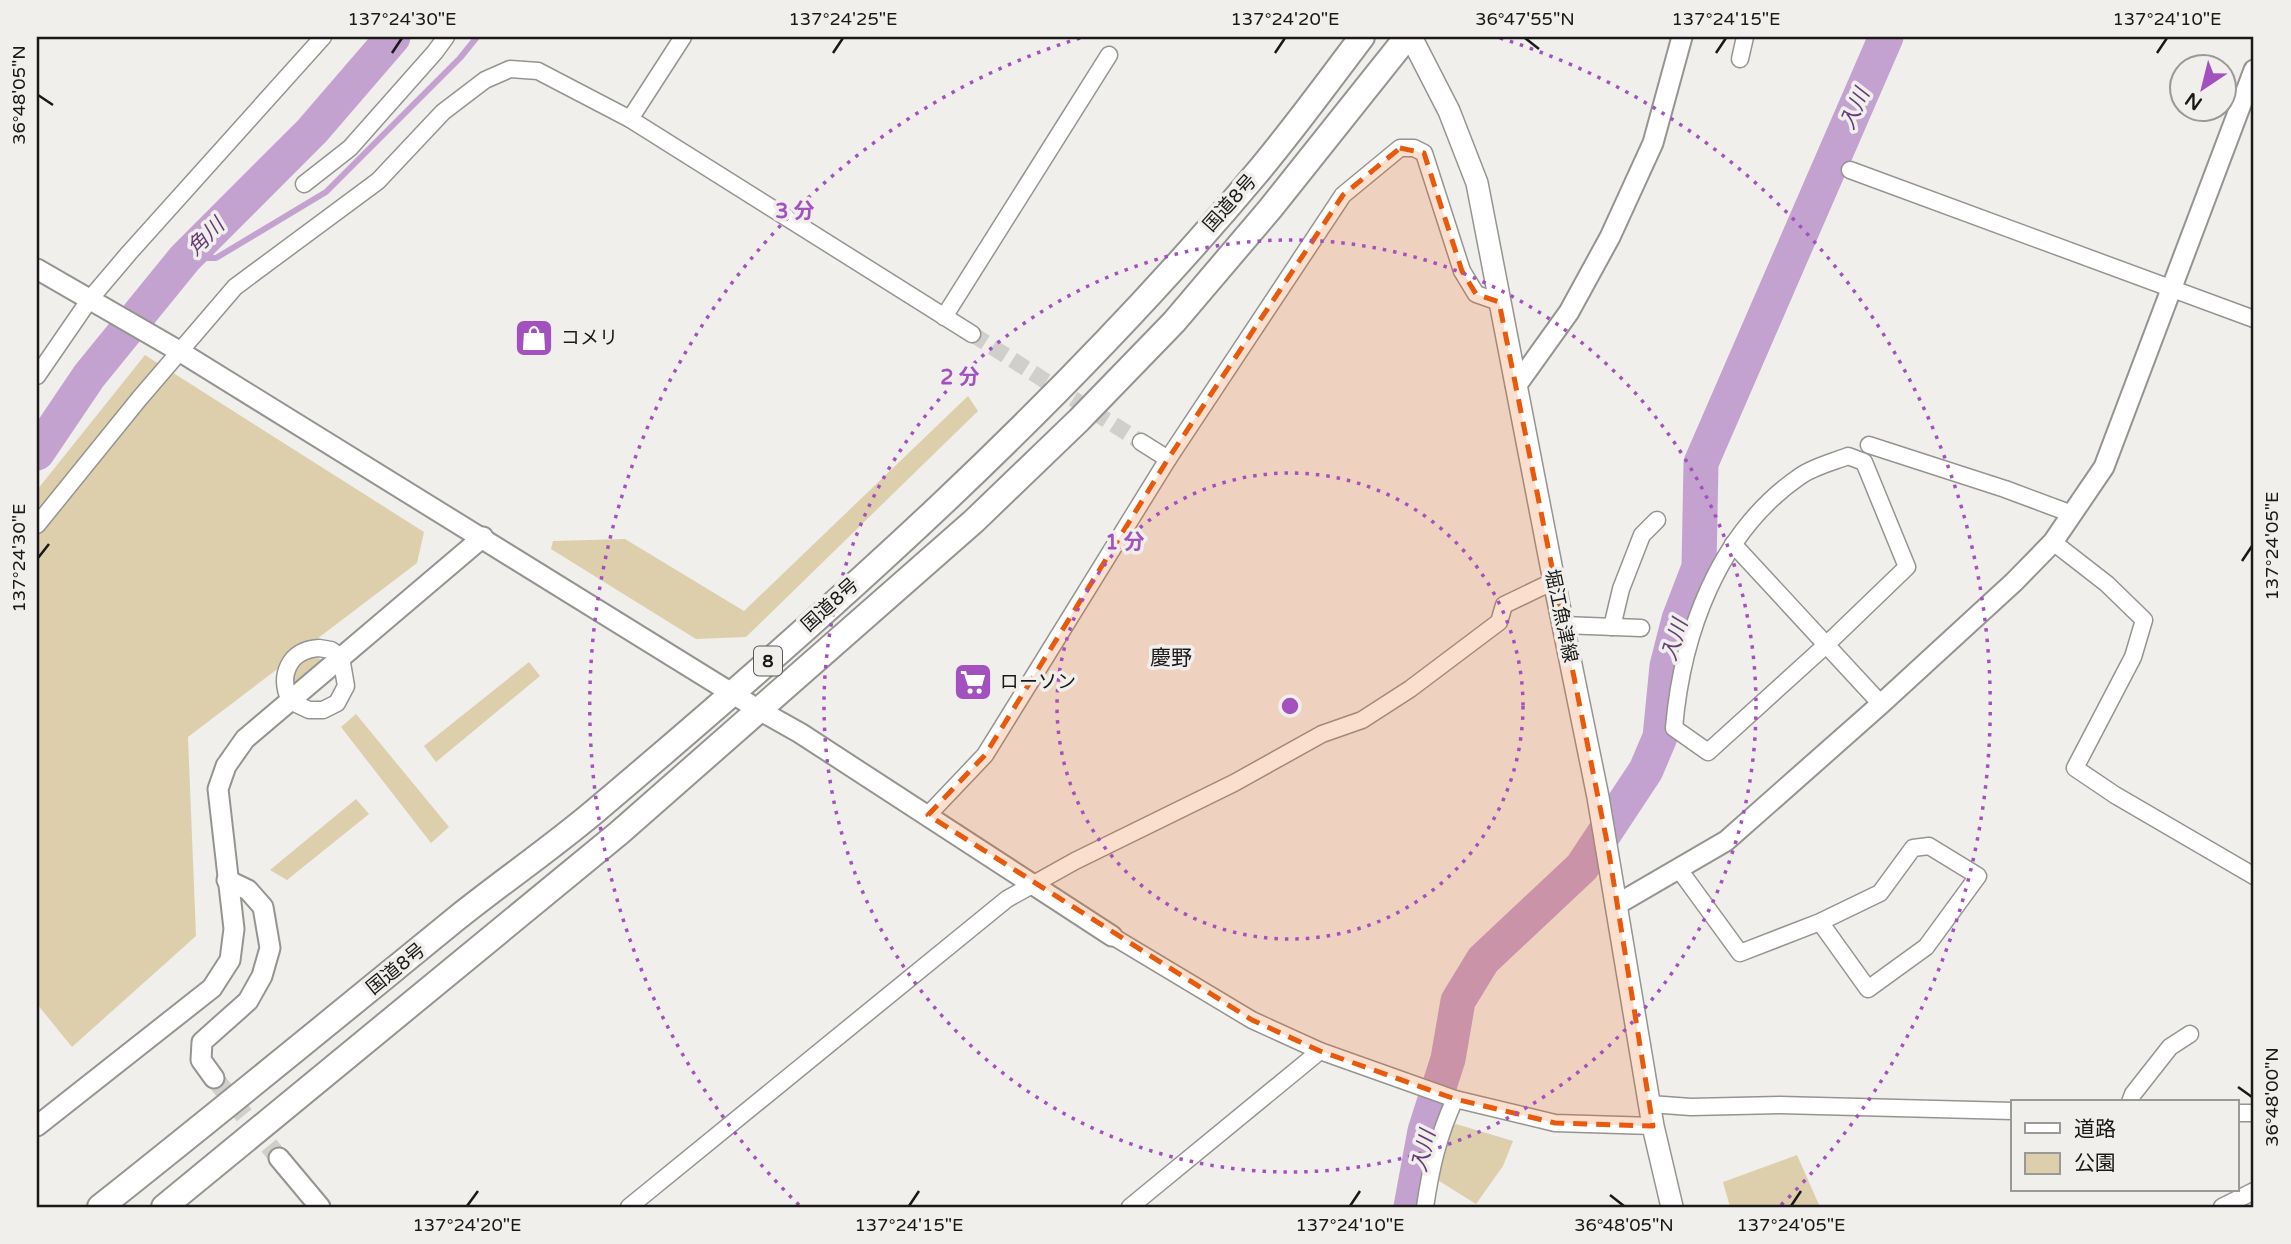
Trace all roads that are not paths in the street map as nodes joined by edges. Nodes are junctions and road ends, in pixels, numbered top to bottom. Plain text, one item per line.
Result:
1 (323, 37) edge
2 (446, 37) edge
3 (683, 37) edge
4 (1362, 37) edge
5 (1409, 37) edge
6 (1682, 37) edge
7 (1745, 37) edge
8 (1109, 55) dead end
9 (1740, 59) dead end
10 (2254, 70) edge
11 (630, 119) junction
12 (1850, 170) dead end
13 (304, 184) dead end
14 (37, 269) edge
15 (2172, 289) junction
16 (94, 301) junction
17 (1499, 302) junction
18 (944, 317) junction
19 (2254, 319) edge
20 (972, 334) tunnel mouth
21 (179, 351) junction
22 (37, 376) edge
23 (1516, 386) junction
24 (1141, 442) tunnel mouth
25 (1869, 445) dead end
26 (1168, 459) junction
27 (2073, 514) junction
28 (1657, 520) dead end
29 (37, 525) edge
30 (483, 537) junction
31 (2053, 542) junction
32 (1733, 544) junction
33 (1554, 580) junction
34 (1563, 625) junction
35 (1612, 627) junction
36 (1641, 628) dead end
37 (1826, 645) junction
38 (341, 657) junction
39 (732, 692) junction
40 (290, 701) junction
41 (1881, 704) junction
42 (759, 710) junction
43 (928, 815) junction
44 (1678, 868) junction
45 (2254, 876) edge
46 (227, 880) junction
47 (1032, 885) junction
48 (1616, 905) junction
49 (1820, 922) junction
50 (1112, 936) joint
51 (2190, 1034) dead end
52 (1321, 1051) junction
53 (214, 1078) tunnel mouth
54 (1455, 1099) junction
55 (2131, 1100) edge
56 (1650, 1104) junction
57 (2011, 1111) edge
58 (37, 1126) edge
59 (1653, 1126) junction
60 (279, 1158) tunnel mouth
61 (2254, 1191) edge
62 (100, 1207) edge
63 (163, 1207) edge
64 (320, 1207) edge
65 (629, 1207) edge
66 (1130, 1207) edge
67 (1425, 1207) edge
68 (1672, 1207) edge
69 (2222, 1207) edge

1 - 16 street
2 - 13 street
3 - 11 street
4 - 39 highway, 国道8号 / 8
5 - 17 main road, 堀江魚津線
5 - 42 highway, 国道8号 / 8
6 - 23 street
7 - 9 street
8 - 18 street
10 - 15 street
11 - 18 street
11 - 21 street
12 - 15 street
14 - 16 street
15 - 19 street
15 - 27 street
16 - 21 street
16 - 22 street
17 - 23 main road, 堀江魚津線
17 - 26 street
18 - 20 street
21 - 29 street
21 - 30 street
23 - 33 main road, 堀江魚津線
24 - 26 street
25 - 27 street
26 - 43 street
27 - 31 street
28 - 35 street
30 - 38 street
30 - 39 street
31 - 41 street
31 - 45 street
32 - 37 street
32 - 37 street
32 - 37 street
33 - 34 main road, 堀江魚津線
33 - 47 street
34 - 35 street
34 - 48 main road, 堀江魚津線
35 - 36 street
37 - 41 street
38 - 40 street
38 - 40 street
38 - 40 street
39 - 42 street
39 - 62 highway, 国道8号 / 8
40 - 46 street
41 - 44 street
42 - 43 street
42 - 63 highway, 国道8号 / 8
43 - 47 street
44 - 48 street
44 - 49 street
46 - 53 street
46 - 58 street
47 - 50 street
47 - 65 street
48 - 56 main road, 堀江魚津線
49 - 49 street
50 - 52 street
51 - 55 street
52 - 54 street
52 - 66 street
54 - 59 street
54 - 67 street
56 - 57 street
56 - 59 main road, 堀江魚津線
59 - 68 main road, 堀江魚津線
60 - 64 street
61 - 69 street

